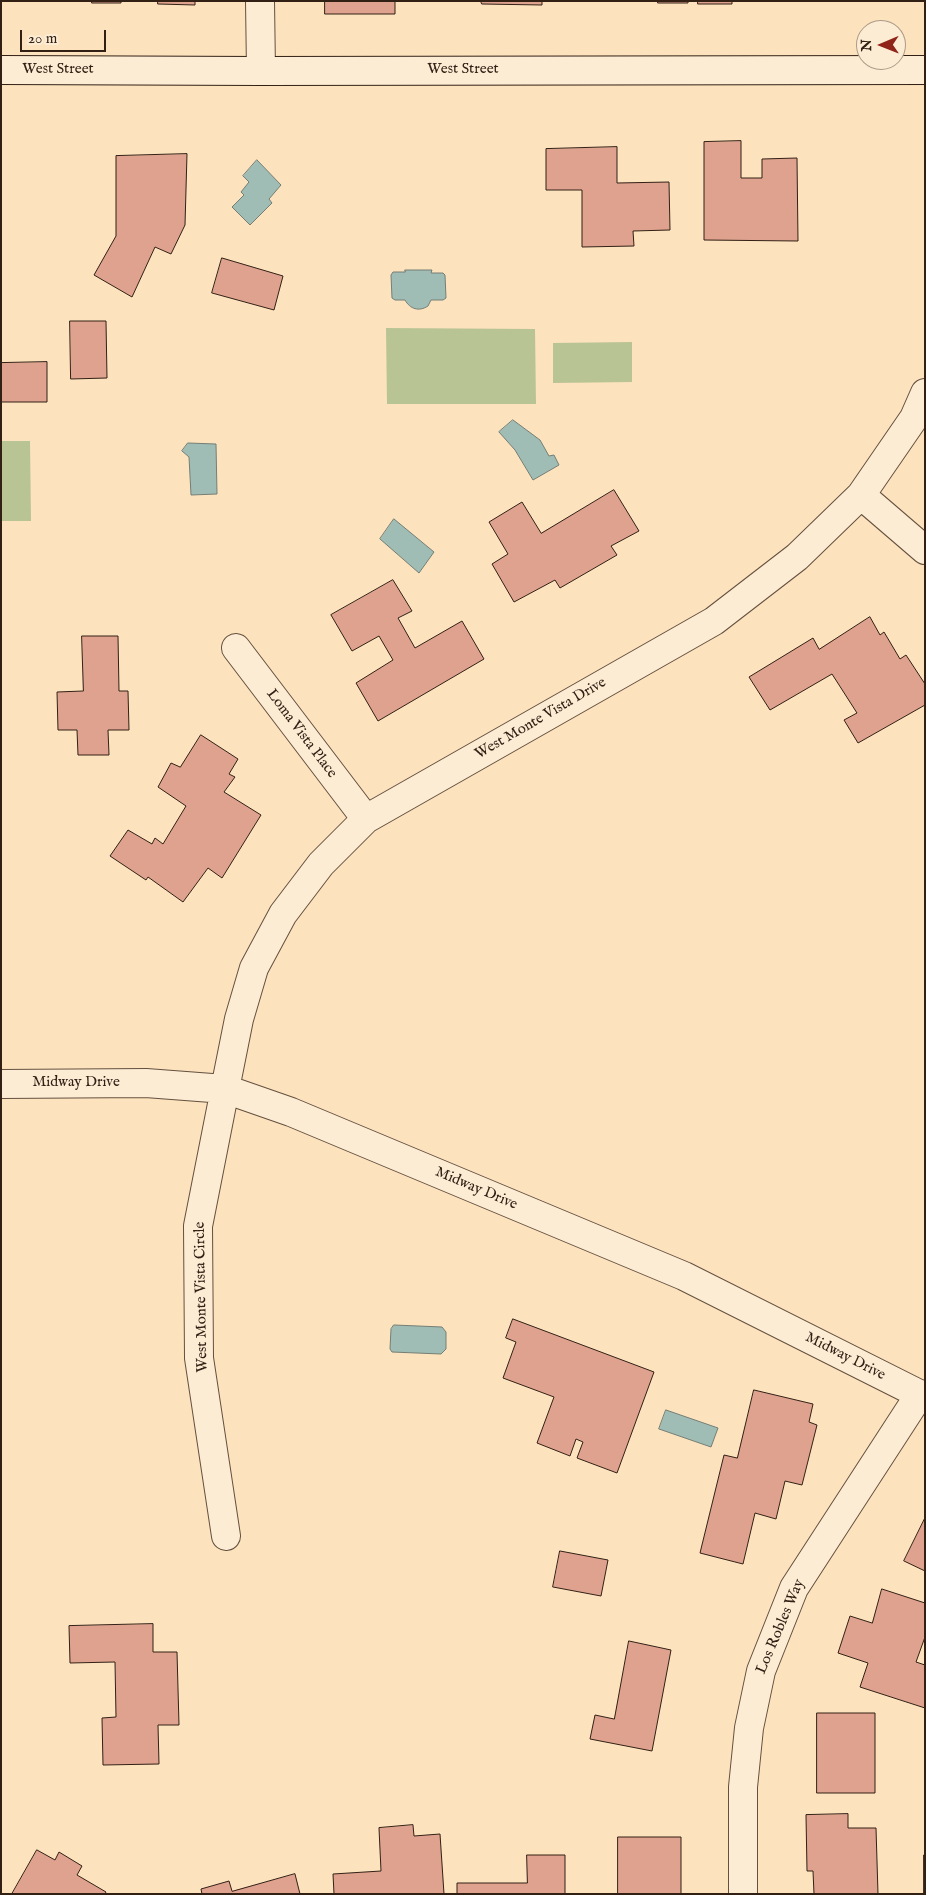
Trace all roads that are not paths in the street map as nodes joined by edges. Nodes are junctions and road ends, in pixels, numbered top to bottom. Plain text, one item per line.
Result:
1 (260, 1) edge
2 (1, 70) edge
3 (925, 70) edge
4 (261, 72) junction
5 (925, 393) edge
6 (861, 494) junction
7 (925, 550) edge
8 (236, 648) dead end
9 (366, 820) junction
10 (1, 1084) edge
11 (225, 1089) junction
12 (922, 1396) edge
13 (226, 1536) dead end
14 (743, 1894) edge

1 - 4 street
2 - 4 street, West Street
3 - 4 street, West Street
5 - 6 street, West Monte Vista Drive
6 - 7 street
6 - 9 street, West Monte Vista Drive
8 - 9 street, Loma Vista Place
9 - 11 street, West Monte Vista Drive
10 - 11 street, Midway Drive
11 - 12 street, Midway Drive
11 - 13 street, West Monte Vista Circle
12 - 14 street, Los Robles Way

